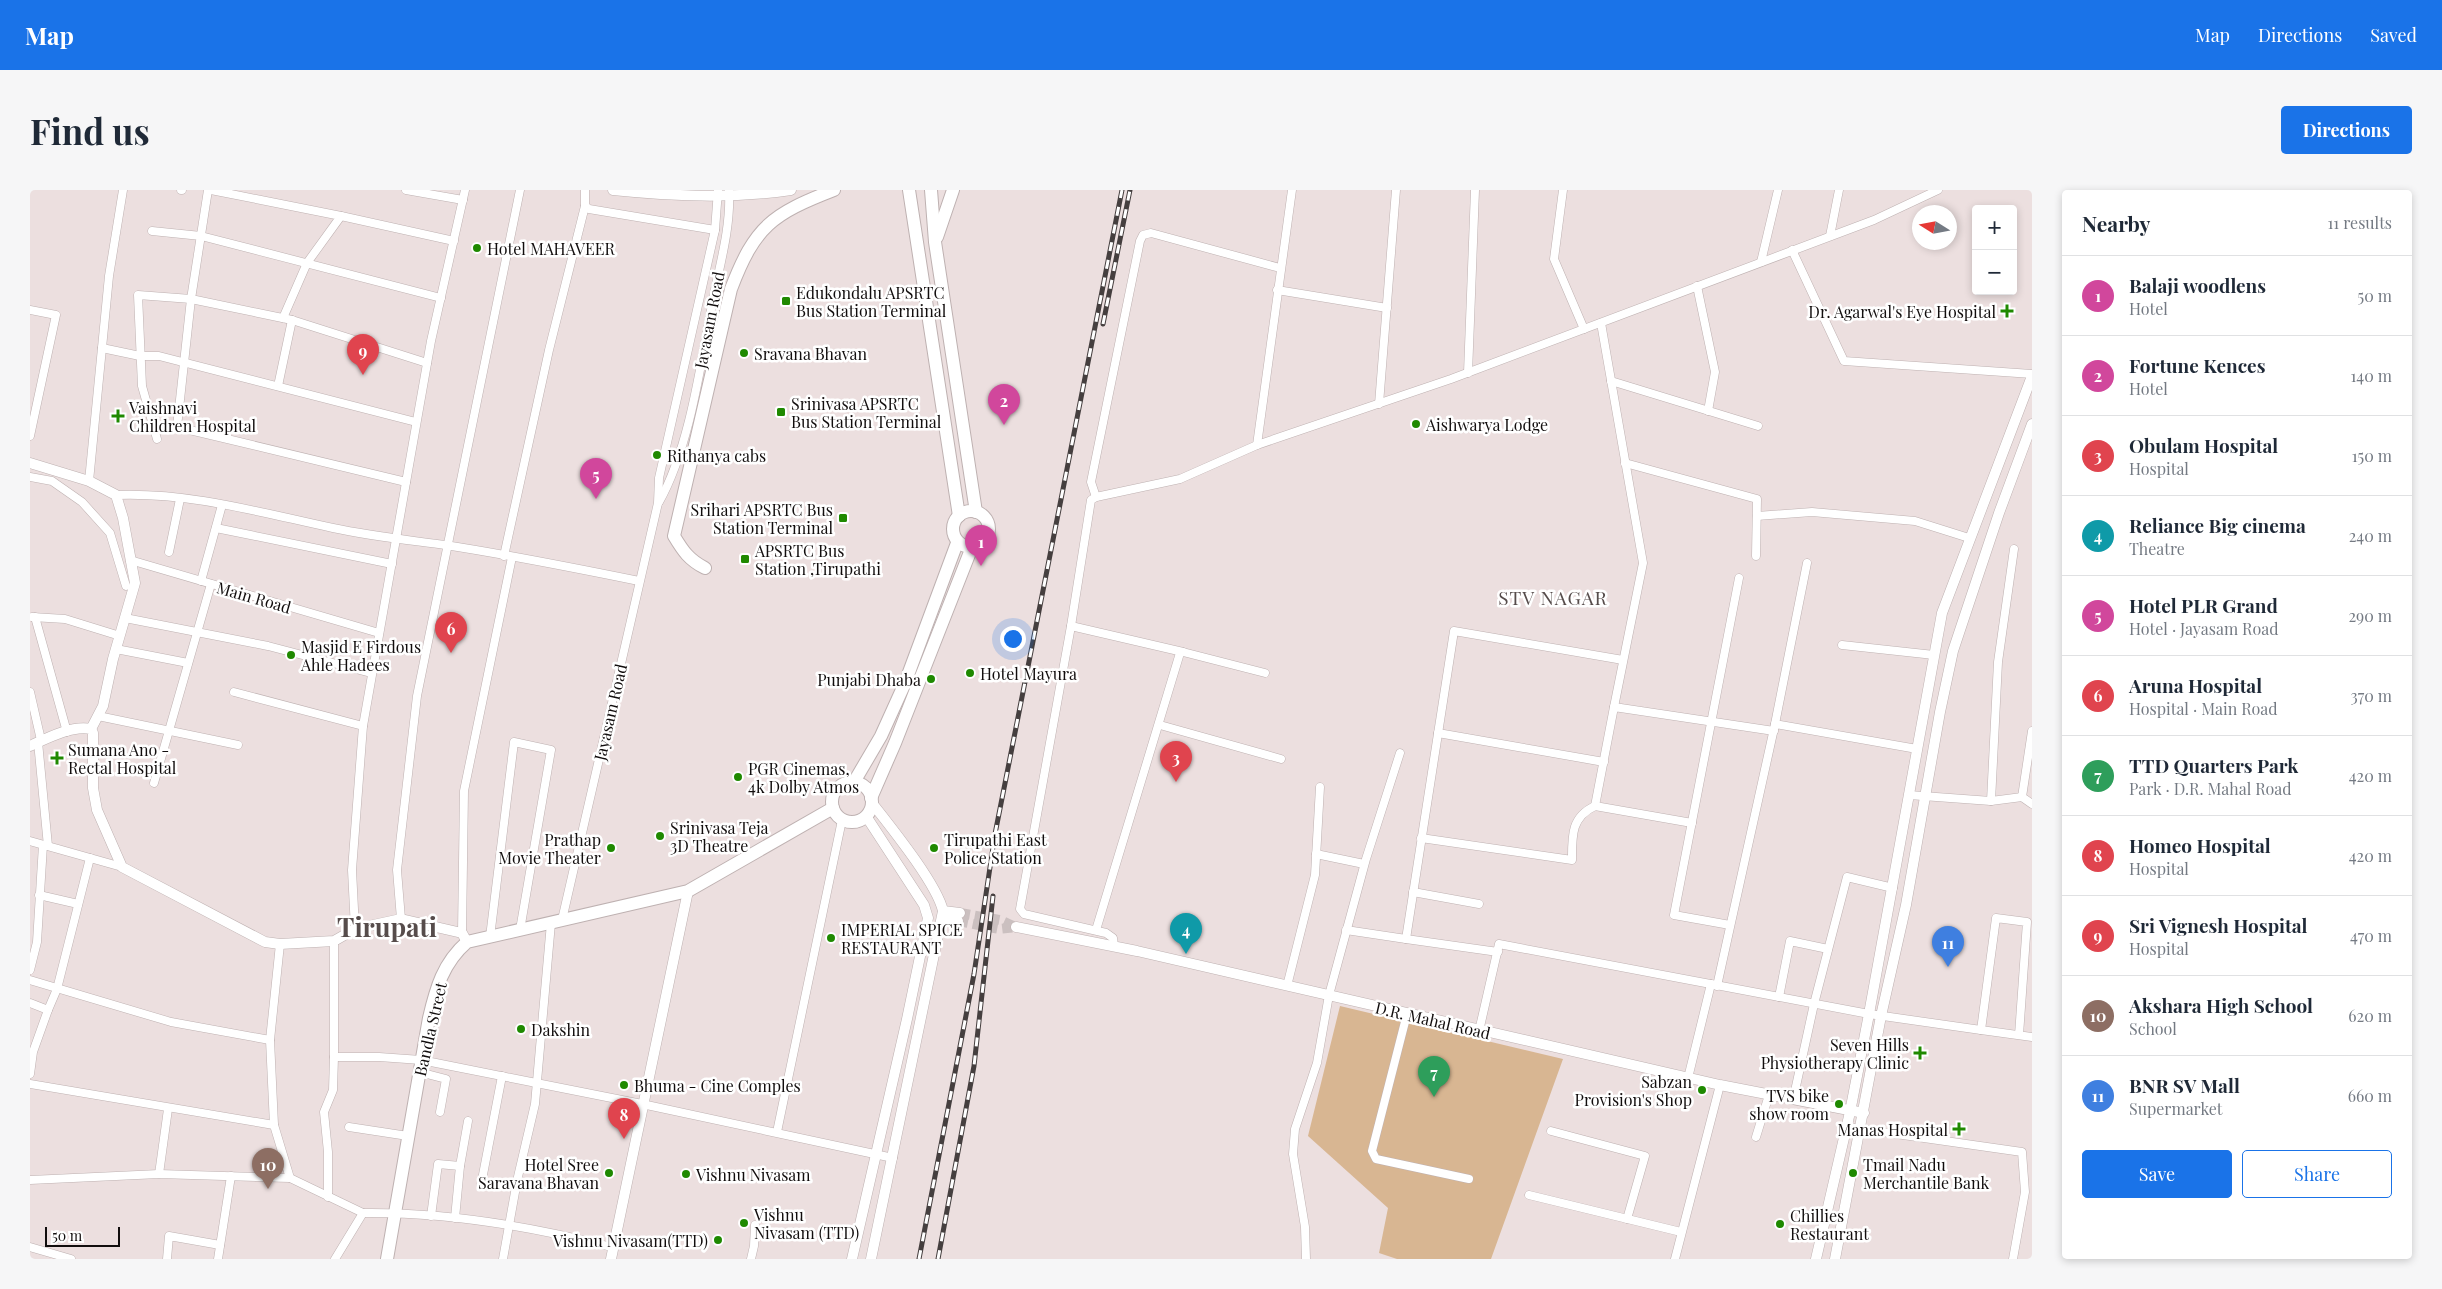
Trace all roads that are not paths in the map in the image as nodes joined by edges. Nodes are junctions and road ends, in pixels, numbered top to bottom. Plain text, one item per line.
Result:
1 (123, 190) edge
2 (210, 190) edge
3 (406, 190) edge
4 (466, 190) edge
5 (520, 190) edge
6 (585, 190) edge
7 (613, 190) edge
8 (791, 190) edge
9 (834, 190) edge
10 (909, 190) edge
11 (931, 190) edge
12 (953, 190) edge
13 (1282, 190) edge
14 (1396, 190) edge
15 (1475, 190) edge
16 (1563, 190) edge
17 (1778, 190) edge
18 (1839, 190) edge
19 (1938, 190) edge
20 (1292, 191) edge
21 (724, 192) edge
22 (464, 200) junction
23 (585, 206) junction
24 (341, 216) junction
25 (715, 230) junction
26 (152, 231) dead end
27 (201, 236) junction
28 (1830, 236) junction
29 (454, 240) junction
30 (935, 242) junction
31 (1792, 250) junction
32 (1761, 262) junction
33 (307, 263) junction
34 (1280, 268) junction
35 (1697, 286) junction
36 (1277, 290) junction
37 (441, 298) junction
38 (191, 299) junction
39 (1387, 308) junction
40 (30, 310) edge
41 (283, 318) junction
42 (292, 320) junction
43 (1601, 322) junction
44 (1584, 329) junction
45 (102, 348) junction
46 (140, 356) junction
47 (184, 362) junction
48 (427, 364) junction
49 (1468, 373) junction
50 (2032, 375) edge
51 (1611, 381) junction
52 (278, 386) junction
53 (1379, 404) junction
54 (1708, 411) junction
55 (416, 422) junction
56 (2032, 424) edge
57 (1758, 426) dead end
58 (30, 436) edge
59 (157, 439) dead end
60 (1257, 445) junction
61 (30, 463) edge
62 (1625, 463) junction
63 (30, 477) edge
64 (88, 481) junction
65 (406, 482) junction
66 (116, 495) junction
67 (1096, 497) junction
68 (180, 499) junction
69 (658, 504) junction
70 (222, 505) junction
71 (976, 512) junction
72 (959, 516) junction
73 (1757, 516) junction
74 (216, 528) junction
75 (396, 538) junction
76 (1969, 538) junction
77 (957, 542) junction
78 (447, 546) junction
79 (972, 547) junction
80 (2014, 549) dead end
81 (169, 552) dead end
82 (1756, 556) dead end
83 (508, 557) junction
84 (130, 560) junction
85 (392, 564) junction
86 (1807, 564) dead end
87 (706, 568) dead end
88 (1739, 578) dead end
89 (201, 581) junction
90 (639, 581) junction
91 (211, 584) junction
92 (126, 586) dead end
93 (33, 617) edge
94 (125, 618) junction
95 (1071, 626) junction
96 (198, 633) junction
97 (379, 633) junction
98 (120, 636) junction
99 (1842, 645) dead end
100 (116, 649) junction
101 (1183, 652) junction
102 (1934, 655) junction
103 (1624, 660) junction
104 (188, 663) junction
105 (1265, 672) dead end
106 (372, 673) junction
107 (30, 692) edge
108 (234, 692) dead end
109 (1614, 707) junction
110 (98, 716) junction
111 (1711, 723) junction
112 (1160, 725) junction
113 (363, 726) junction
114 (91, 728) junction
115 (1774, 728) junction
116 (169, 731) junction
117 (2032, 731) edge
118 (67, 732) junction
119 (1438, 733) junction
120 (36, 743) edge
121 (238, 745) dead end
122 (1917, 749) junction
123 (1400, 753) dead end
124 (1281, 759) dead end
125 (1604, 762) junction
126 (854, 782) junction
127 (154, 783) dead end
128 (1320, 788) dead end
129 (1909, 795) junction
130 (1926, 796) junction
131 (2022, 798) junction
132 (871, 800) junction
133 (1990, 801) junction
134 (2032, 804) edge
135 (1596, 806) junction
136 (833, 808) junction
137 (866, 816) junction
138 (842, 820) junction
139 (1692, 823) junction
140 (1421, 838) junction
141 (30, 841) edge
142 (46, 845) junction
143 (1316, 854) junction
144 (90, 858) junction
145 (1364, 864) junction
146 (122, 867) junction
147 (1893, 888) junction
148 (688, 891) junction
149 (1413, 892) junction
150 (39, 895) junction
151 (78, 904) junction
152 (1479, 904) dead end
153 (942, 915) junction
154 (959, 917) tunnel mouth
155 (401, 919) junction
156 (557, 922) junction
157 (1730, 925) junction
158 (1016, 927) tunnel mouth
159 (355, 929) junction
160 (520, 930) junction
161 (1096, 930) junction
162 (1346, 930) junction
163 (465, 937) junction
164 (490, 937) junction
165 (1406, 939) junction
166 (334, 940) junction
167 (280, 944) junction
168 (1114, 946) junction
169 (1828, 949) junction
170 (1498, 952) junction
171 (30, 970) edge
172 (30, 980) edge
173 (1714, 985) junction
174 (1287, 986) junction
175 (56, 989) junction
176 (1328, 995) junction
177 (1779, 997) junction
178 (30, 1003) edge
179 (1814, 1004) junction
180 (48, 1010) junction
181 (1407, 1014) junction
182 (1869, 1014) junction
183 (1882, 1016) junction
184 (1981, 1030) junction
185 (1479, 1031) junction
186 (2019, 1035) junction
187 (2032, 1037) edge
188 (270, 1040) junction
189 (31, 1052) edge
190 (334, 1058) junction
191 (420, 1066) junction
192 (30, 1074) edge
193 (502, 1076) junction
194 (1688, 1078) junction
195 (536, 1083) junction
196 (30, 1084) edge
197 (1720, 1085) junction
198 (1769, 1095) junction
199 (1793, 1100) junction
200 (642, 1104) junction
201 (168, 1109) junction
202 (440, 1112) dead end
203 (1850, 1112) junction
204 (1864, 1114) junction
205 (468, 1121) dead end
206 (274, 1126) junction
207 (349, 1127) dead end
208 (1847, 1127) junction
209 (1861, 1129) junction
210 (1551, 1131) dead end
211 (777, 1132) junction
212 (408, 1136) junction
213 (1756, 1138) dead end
214 (876, 1154) junction
215 (892, 1158) junction
216 (460, 1166) junction
217 (159, 1174) junction
218 (231, 1176) junction
219 (290, 1178) junction
220 (1469, 1179) dead end
221 (30, 1180) edge
222 (480, 1185) dead end
223 (1529, 1195) dead end
224 (328, 1196) junction
225 (363, 1213) junction
226 (394, 1213) junction
227 (431, 1216) junction
228 (455, 1218) junction
229 (1627, 1219) junction
230 (509, 1224) junction
231 (755, 1225) dead end
232 (1681, 1232) junction
233 (220, 1245) junction
234 (30, 1246) edge
235 (612, 1247) junction
236 (71, 1259) edge
237 (167, 1259) edge
238 (218, 1259) edge
239 (335, 1259) edge
240 (387, 1259) edge
241 (503, 1259) edge
242 (611, 1259) edge
243 (751, 1259) edge
244 (852, 1259) edge
245 (871, 1259) edge
246 (1306, 1259) edge
247 (1675, 1259) edge
248 (1816, 1259) edge
249 (1835, 1259) edge
250 (2012, 1259) edge

1 - 45 street
2 - 24 street
2 - 27 street
3 - 22 street
4 - 22 street
5 - 78 street
6 - 23 street
7 - 21 street
8 - 21 street
9 - 87 main road
10 - 72 main road
11 - 30 main road
12 - 30 main road
13 - 20 street
14 - 39 street
15 - 49 street
16 - 44 street
17 - 32 street
18 - 28 street
19 - 28 street
20 - 34 street
21 - 25 street, Jayasam Road
21 - 69 street, Jayasam Road
22 - 29 street
23 - 25 street
23 - 83 street
24 - 29 street
24 - 33 street
25 - 69 street, Jayasam Road
26 - 27 street
27 - 33 street
27 - 38 street
28 - 31 street
29 - 37 street
30 - 71 main road
31 - 32 street
31 - 50 street
32 - 35 street
33 - 37 street
33 - 41 street
34 - 36 street
34 - 67 street
35 - 43 street
35 - 54 street
36 - 39 street
36 - 60 street
37 - 48 street
38 - 41 street
38 - 46 street
38 - 47 street
39 - 53 street
40 - 58 street
41 - 42 street
42 - 48 street
42 - 52 street
43 - 44 street
43 - 51 street
44 - 49 street
45 - 46 street
45 - 64 street
46 - 47 street
46 - 59 street
47 - 52 street
47 - 65 street
48 - 55 street
49 - 53 street
50 - 76 street
51 - 54 street
51 - 62 street
52 - 55 street
53 - 60 street
54 - 57 street
55 - 65 street
56 - 130 street
60 - 67 street
61 - 64 street
62 - 73 street
62 - 103 street
63 - 92 street
64 - 66 street
65 - 75 street
66 - 68 street
66 - 84 street
67 - 95 street
68 - 70 street
68 - 81 street
69 - 90 street, Jayasam Road
70 - 74 street
70 - 75 street
71 - 72 main road
71 - 79 main road
72 - 77 main road
73 - 76 street
73 - 82 street
74 - 85 street
74 - 89 street
75 - 78 street
75 - 85 street
76 - 102 street
77 - 79 main road
77 - 126 main road
78 - 83 street
78 - 155 street
79 - 132 main road
80 - 133 street
83 - 90 street
83 - 163 street
84 - 89 street, Main Road
84 - 94 street
85 - 97 street
86 - 115 street
88 - 111 street
89 - 91 street, Main Road
90 - 156 street, Jayasam Road
91 - 96 street
91 - 97 street, Main Road
93 - 98 street
93 - 118 street
94 - 96 street
94 - 98 street
95 - 101 street
95 - 161 street
96 - 104 street
96 - 106 street
97 - 106 street
98 - 100 street
99 - 102 street
100 - 104 street
100 - 110 street
101 - 105 street
101 - 112 street
102 - 122 street
103 - 109 street
103 - 119 street
104 - 116 street
106 - 113 street
107 - 120 street
108 - 113 street
109 - 111 street
109 - 125 street
110 - 114 street
110 - 116 street
111 - 115 street
111 - 139 street
112 - 124 street
112 - 161 street
113 - 159 street
114 - 118 street
114 - 146 street
115 - 122 street
115 - 157 street
116 - 121 street
116 - 127 street
117 - 131 street
118 - 120 street
119 - 125 street
119 - 140 street
120 - 142 street
122 - 129 street
123 - 145 street
125 - 135 street
126 - 132 main road
126 - 136 main road
128 - 143 street
129 - 130 street
129 - 147 street
130 - 133 street
130 - 183 street
131 - 133 street
131 - 134 street
132 - 137 main road
132 - 153 street
135 - 139 street
135 - 140 street
136 - 138 main road
136 - 148 main road
137 - 138 main road
137 - 214 street
138 - 211 street
139 - 157 street
140 - 149 street
141 - 142 street
142 - 144 street
142 - 150 street
143 - 145 street
143 - 174 street
144 - 146 street
144 - 151 street
145 - 162 street
146 - 167 street
147 - 169 street
147 - 182 street
148 - 156 main road
148 - 200 street
149 - 152 street
149 - 165 street
150 - 151 street
150 - 171 street
151 - 175 street
153 - 154 street
153 - 215 street
155 - 159 street
155 - 163 street
156 - 160 main road
156 - 195 street, Jayasam Road
157 - 173 street
158 - 168 street, D.R. Mahal Road
159 - 166 street
160 - 164 main road
160 - 164 street
161 - 168 street
162 - 165 street
162 - 176 street
163 - 164 main road
163 - 191 main road, Bandla Street
165 - 170 street
166 - 167 street
166 - 190 street
167 - 188 street
168 - 174 street, D.R. Mahal Road
169 - 177 street
169 - 179 street
170 - 173 street
170 - 185 street
172 - 175 street
173 - 177 street
173 - 194 street
174 - 176 street, D.R. Mahal Road
175 - 180 street
175 - 188 street
176 - 181 street, D.R. Mahal Road
176 - 246 street
177 - 179 street
178 - 180 street
179 - 182 street
179 - 199 street
180 - 189 street
181 - 185 street, D.R. Mahal Road
181 - 220 street
182 - 183 street
182 - 203 street
183 - 184 street
183 - 204 street
184 - 186 street
184 - 186 street
185 - 194 street, D.R. Mahal Road
186 - 187 street
188 - 206 street
189 - 192 street
190 - 191 street
190 - 224 street
191 - 193 street
191 - 202 street
191 - 212 main road, Bandla Street
193 - 195 street
193 - 222 street
194 - 197 street, D.R. Mahal Road
195 - 200 street
195 - 230 street, Jayasam Road
196 - 201 street
197 - 198 street, D.R. Mahal Road
197 - 232 street
198 - 199 street, D.R. Mahal Road
198 - 213 street
199 - 203 street, D.R. Mahal Road
200 - 211 street
200 - 235 street
201 - 206 street
201 - 217 street
203 - 204 street, D.R. Mahal Road
203 - 208 street
204 - 209 street
205 - 216 street
206 - 219 street
207 - 212 street
208 - 209 street
208 - 248 street
209 - 249 street
209 - 250 street
210 - 229 street
211 - 214 street
212 - 226 main road, Bandla Street
214 - 215 street
214 - 244 street
215 - 245 street
216 - 227 street
216 - 228 street
217 - 218 street
217 - 221 street
218 - 219 street
218 - 233 street
219 - 224 street
223 - 229 street
224 - 225 street
225 - 226 street
225 - 239 street
226 - 227 street
226 - 240 main road, Bandla Street
227 - 228 street
228 - 230 street
229 - 232 street
230 - 235 street
230 - 241 street, Jayasam Road
231 - 243 street
232 - 247 street
233 - 237 street
233 - 238 street
234 - 236 street
235 - 242 street

